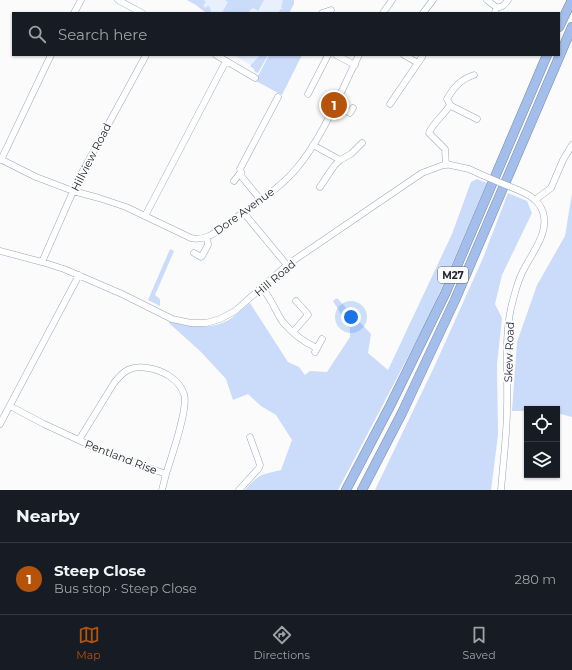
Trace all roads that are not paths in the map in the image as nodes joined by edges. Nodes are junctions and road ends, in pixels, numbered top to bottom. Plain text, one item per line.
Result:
1 (81, 0) edge
2 (118, 0) edge
3 (392, 0) edge
4 (433, 0) edge
5 (487, 0) edge
6 (508, 0) edge
7 (572, 0) edge
8 (331, 10) dead end
9 (495, 10) edge
10 (75, 12) edge
11 (140, 12) edge
12 (325, 12) edge
13 (384, 12) edge
14 (424, 12) edge
15 (560, 25) edge
16 (572, 27) edge
17 (560, 54) edge
18 (51, 56) edge
19 (145, 56) edge
20 (218, 56) edge
21 (328, 56) edge
22 (338, 56) edge
23 (360, 56) edge
24 (407, 56) edge
25 (547, 56) edge
26 (559, 56) edge
27 (226, 61) junction
28 (355, 65) junction
29 (474, 75) dead end
30 (255, 78) dead end
31 (308, 94) dead end
32 (278, 98) dead end
33 (390, 104) dead end
34 (334, 105) junction
35 (450, 105) junction
36 (353, 108) dead end
37 (477, 119) dead end
38 (362, 143) dead end
39 (313, 144) junction
40 (572, 145) edge
41 (1, 160) edge
42 (340, 160) junction
43 (446, 165) junction
44 (241, 172) junction
45 (234, 181) dead end
46 (320, 187) dead end
47 (73, 192) junction
48 (260, 199) junction
49 (535, 200) junction
50 (243, 212) junction
51 (145, 216) junction
52 (207, 237) junction
53 (0, 251) edge
54 (194, 253) dead end
55 (42, 262) junction
56 (287, 265) junction
57 (78, 275) junction
58 (262, 288) junction
59 (296, 301) dead end
60 (293, 332) junction
61 (322, 339) dead end
62 (10, 406) junction
63 (0, 424) edge
64 (250, 437) dead end
65 (79, 440) junction
66 (166, 474) junction
67 (162, 490) edge
68 (239, 490) edge
69 (346, 490) edge
70 (362, 490) edge
71 (501, 490) edge

1 - 10 street
2 - 11 street
3 - 13 street
4 - 14 street
5 - 9 street
6 - 9 street
7 - 15 highway
8 - 12 street
16 - 17 highway, M27
18 - 41 street
19 - 47 street, Hillview Road
20 - 27 street
21 - 31 street
22 - 28 street
23 - 28 street, Dore Avenue
24 - 33 street
25 - 69 highway, M27
26 - 70 highway, M27
27 - 30 street
27 - 51 street
28 - 34 street, Dore Avenue
29 - 35 street
32 - 44 street
34 - 36 street
34 - 39 street, Dore Avenue
35 - 37 street
35 - 43 street
38 - 42 street
39 - 42 street
39 - 48 street, Dore Avenue
40 - 49 street
41 - 47 street, Dore Avenue
42 - 46 street
43 - 49 street, Hill Road, bridge
43 - 56 street, Hill Road
44 - 45 street
44 - 48 street
47 - 51 street, Dore Avenue
47 - 55 street, Hillview Road
48 - 50 street, Dore Avenue
49 - 71 street, Skew Road
50 - 52 street, Dore Avenue
50 - 56 street
51 - 52 street, Dore Avenue
52 - 54 street
53 - 55 street, Hill Road
55 - 57 street, Hill Road
56 - 58 street, Hill Road
57 - 58 street, Hill Road
57 - 62 street
58 - 60 street
59 - 60 street
60 - 61 street
62 - 63 street
62 - 65 street, Pentland Rise
64 - 68 street
65 - 66 street, Pentland Rise
65 - 66 street, Pentland Rise
66 - 67 street

